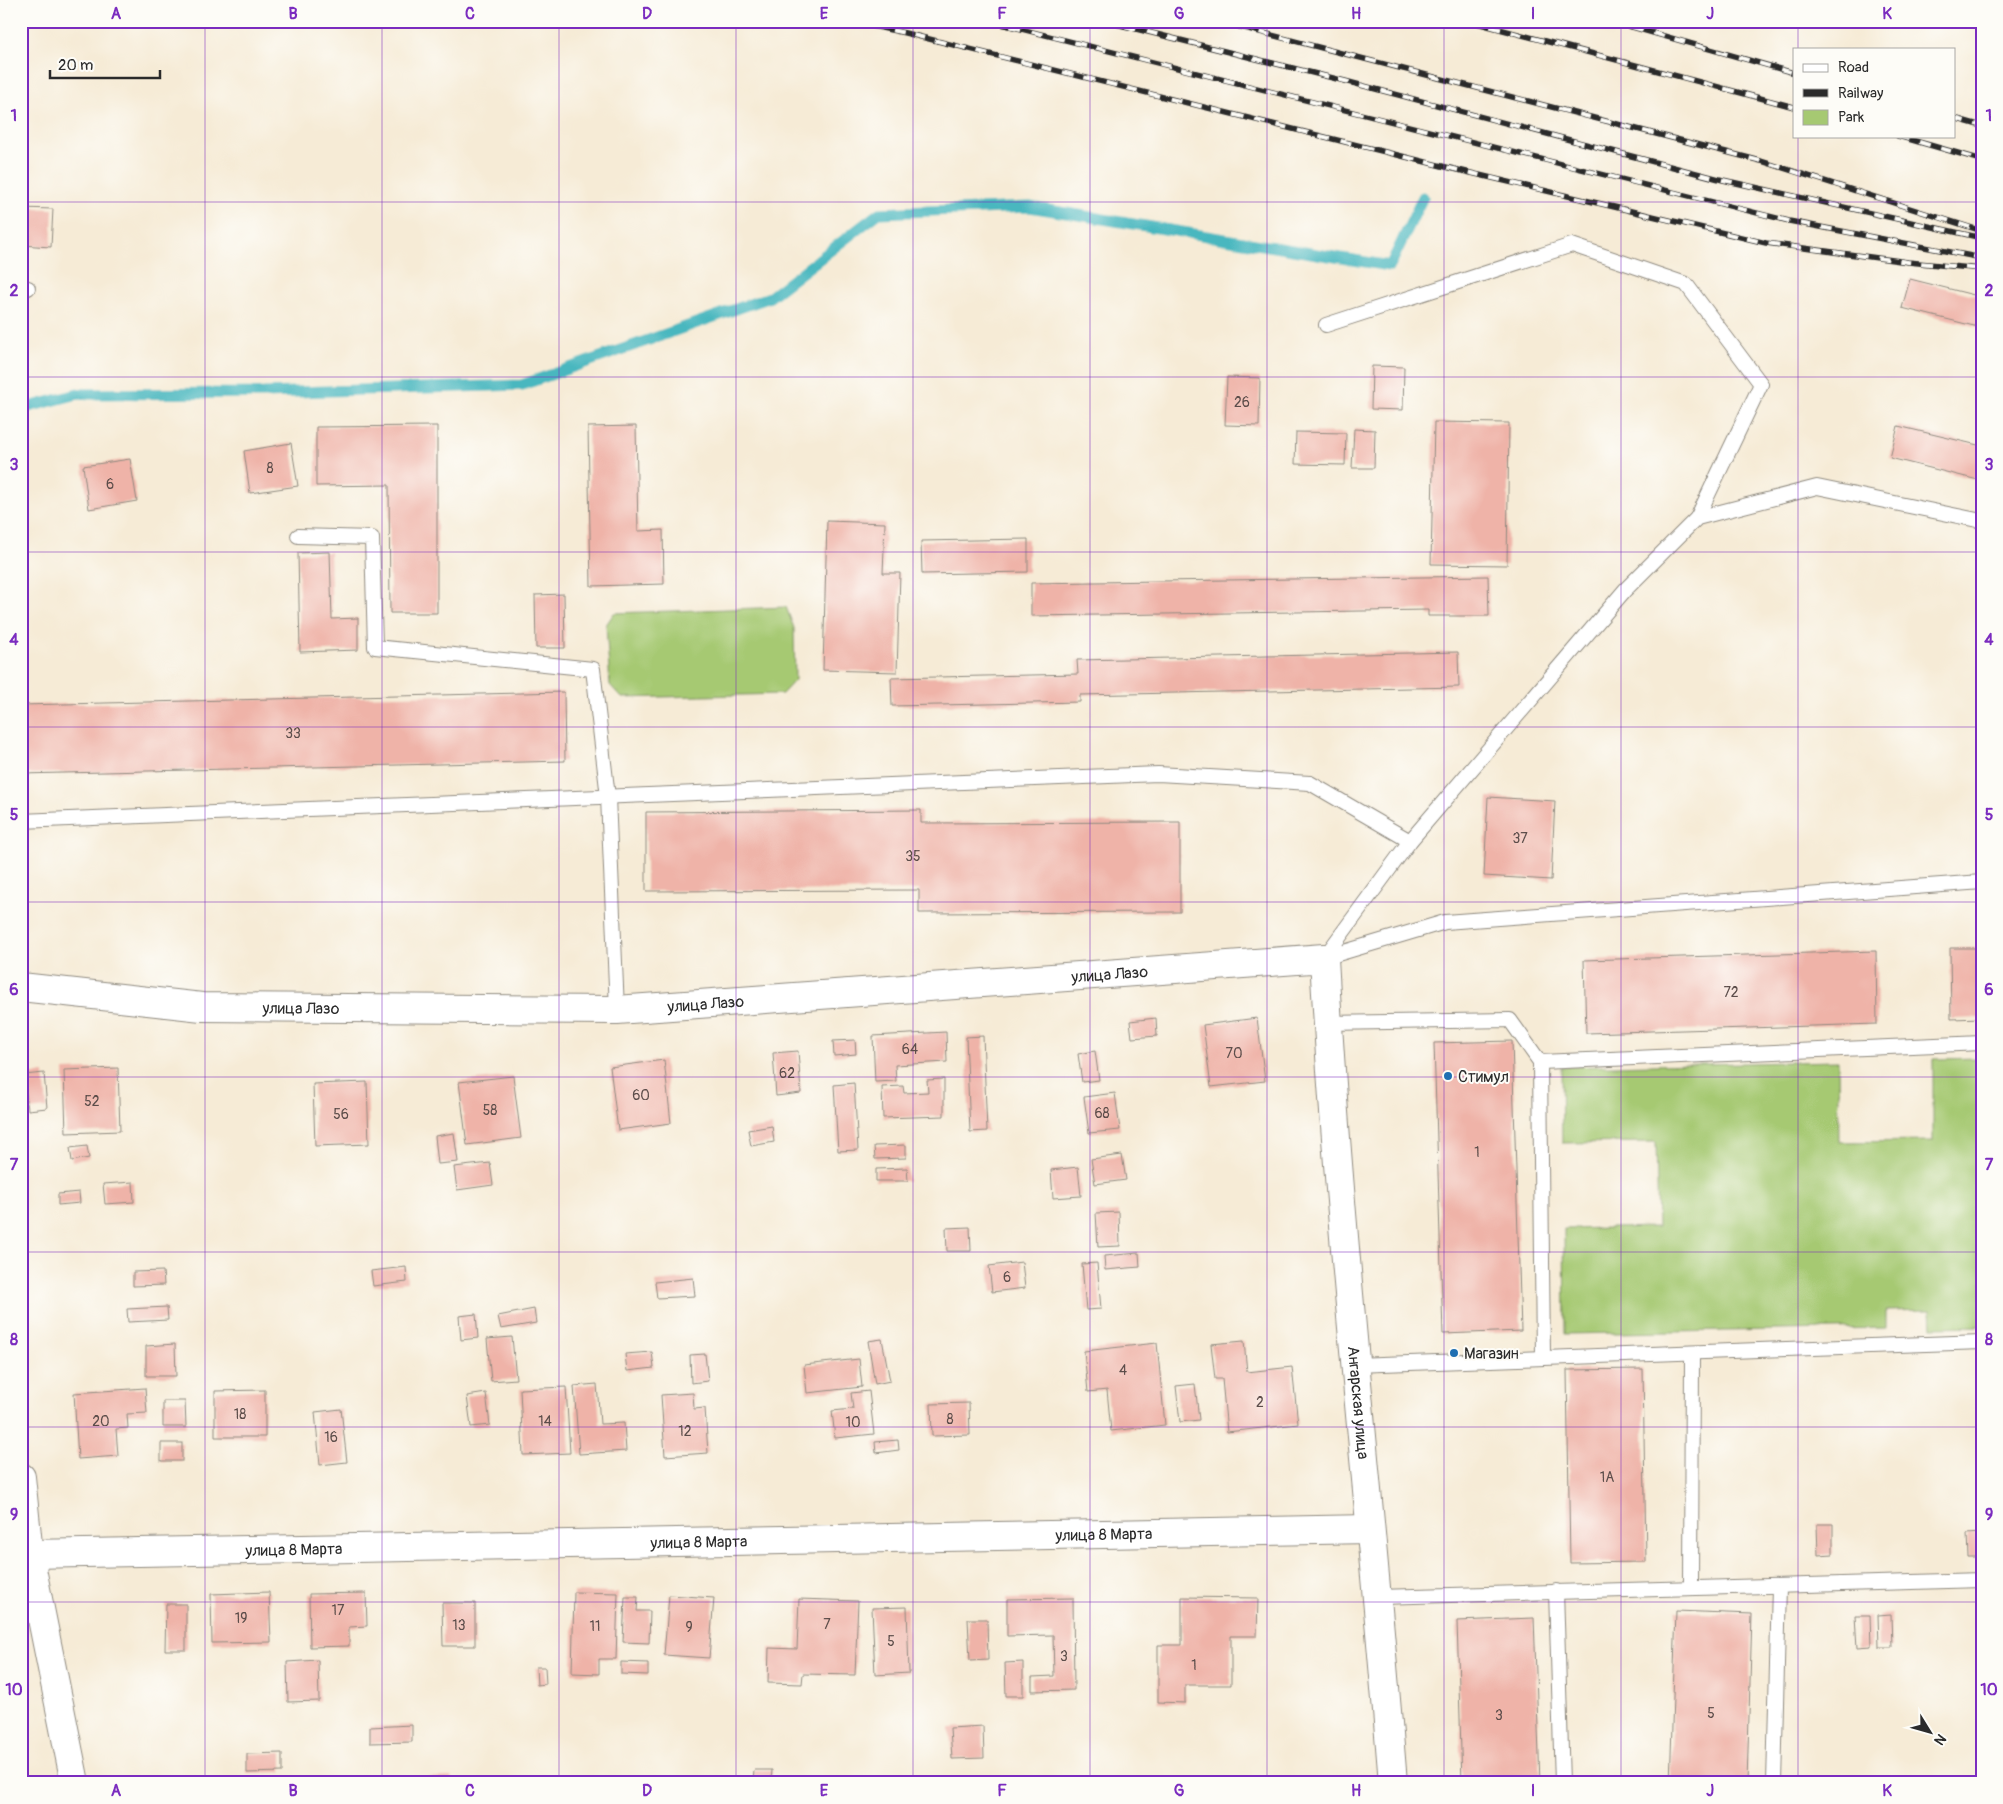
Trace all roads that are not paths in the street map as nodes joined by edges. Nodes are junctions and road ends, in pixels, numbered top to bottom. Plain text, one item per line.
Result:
1 (1326, 325) dead end
2 (1697, 518) junction
3 (1982, 521) edge
4 (298, 536) dead end
5 (608, 796) junction
6 (21, 821) edge
7 (1410, 841) junction
8 (1982, 882) edge
9 (1324, 958) junction
10 (21, 987) edge
11 (617, 1010) junction
12 (1327, 1023) junction
13 (1982, 1043) edge
14 (1540, 1062) junction
15 (1982, 1342) edge
16 (1692, 1354) junction
17 (1542, 1357) junction
18 (1355, 1365) junction
19 (21, 1477) edge
20 (1370, 1529) junction
21 (29, 1554) junction
22 (1982, 1580) edge
23 (1779, 1586) junction
24 (1691, 1588) junction
25 (1556, 1591) junction
26 (1378, 1597) junction
27 (76, 1783) edge
28 (1392, 1783) edge
29 (1562, 1783) edge
30 (1774, 1783) edge

1 - 2 lane
2 - 3 lane
2 - 7 lane
4 - 5 lane
5 - 6 lane
5 - 7 lane
5 - 11 lane
7 - 9 lane
8 - 9 lane
9 - 11 street, улица Лазо
9 - 12 street
10 - 11 street, улица Лазо
12 - 14 lane
12 - 18 street, Ангарская улица
13 - 14 lane
14 - 17 lane
15 - 16 lane
16 - 17 lane
16 - 24 lane
17 - 18 lane
18 - 20 street, Ангарская улица
19 - 21 street
20 - 21 street, улица 8 Марта
20 - 26 street, Ангарская улица
21 - 27 street
22 - 23 lane
23 - 24 lane
23 - 30 lane
24 - 25 lane
25 - 26 lane
25 - 29 lane
26 - 28 street, Ангарская улица

